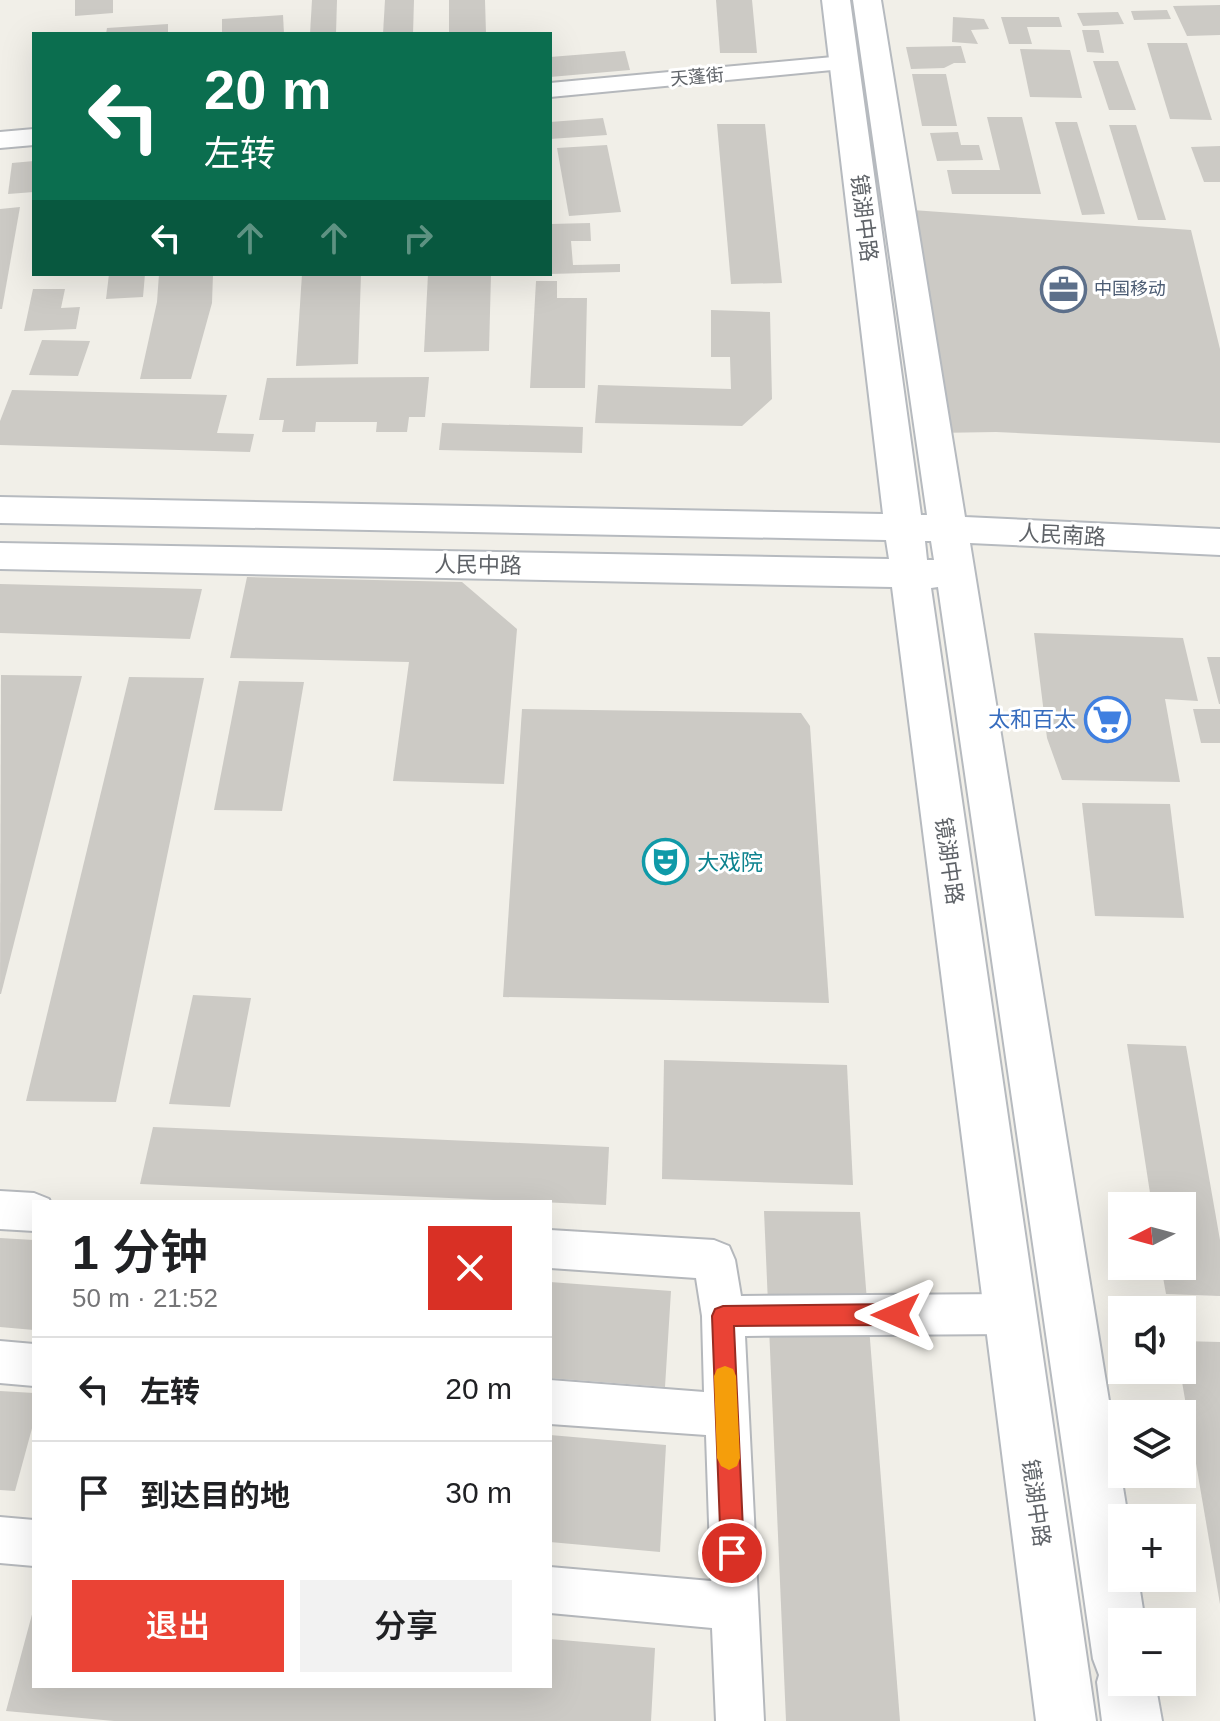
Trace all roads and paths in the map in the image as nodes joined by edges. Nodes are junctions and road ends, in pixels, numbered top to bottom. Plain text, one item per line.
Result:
1 (836, 0) edge
2 (867, 0) edge
3 (844, 63) junction
4 (552, 90) edge
5 (32, 137) edge
6 (0, 140) edge
7 (0, 510) edge
8 (904, 527) junction
9 (949, 529) junction
10 (1220, 542) edge
11 (0, 556) edge
12 (910, 574) junction
13 (956, 575) junction
14 (0, 1210) edge
15 (32, 1212) edge
16 (552, 1249) edge
17 (1011, 1314) junction
18 (723, 1316) junction
19 (0, 1362) edge
20 (32, 1365) edge
21 (552, 1402) edge
22 (727, 1415) junction
23 (0, 1540) edge
24 (32, 1543) edge
25 (552, 1590) edge
26 (735, 1607) junction
27 (1114, 1608) edge
28 (1128, 1696) edge
29 (740, 1721) edge
30 (1066, 1721) edge
31 (1132, 1721) edge

1 - 3 main road, 镜湖中路
2 - 9 main road, 镜湖中路
3 - 4 street, 天蓬街
3 - 8 main road, 镜湖中路
5 - 6 street
7 - 8 main road, 人民中路
8 - 9 main road, 人民南路
8 - 12 main road, 镜湖中路
9 - 10 main road, 人民南路
9 - 13 main road, 镜湖中路
11 - 12 main road, 人民中路
12 - 13 main road, 人民中路
12 - 17 main road, 镜湖中路
13 - 27 main road, 镜湖中路
14 - 15 street
16 - 18 street
17 - 18 street
17 - 30 main road, 镜湖中路
18 - 22 street
19 - 20 street
21 - 22 street
22 - 26 street
23 - 24 street
25 - 26 street
26 - 29 street
28 - 31 main road

